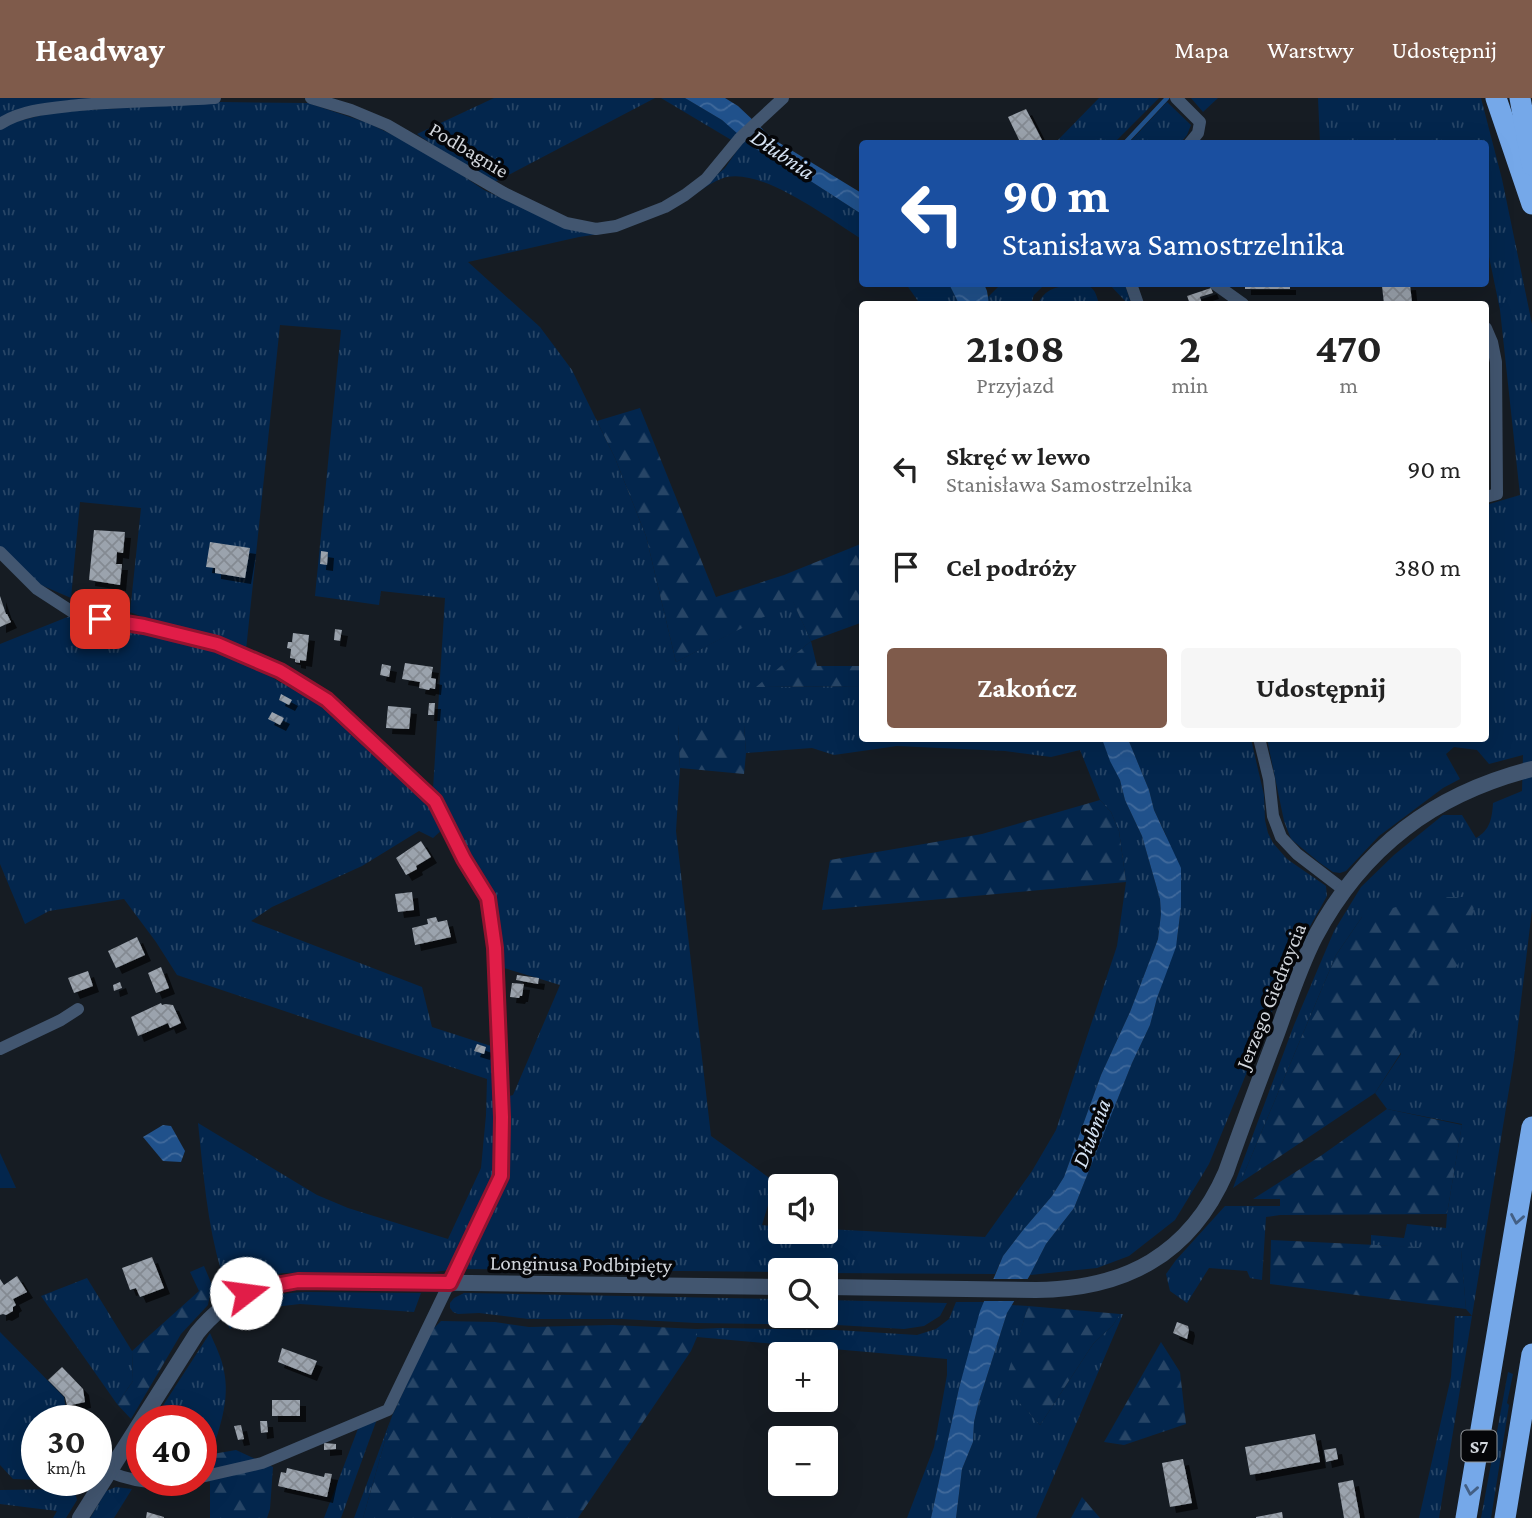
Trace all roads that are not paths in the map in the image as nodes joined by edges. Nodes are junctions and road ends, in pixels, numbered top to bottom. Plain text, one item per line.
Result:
1 (215, 98) edge
2 (311, 98) edge
3 (783, 98) edge
4 (1176, 98) edge
5 (1496, 98) edge
6 (1520, 98) edge
7 (0, 124) edge
8 (1192, 140) edge
9 (1532, 165) edge
10 (1532, 204) edge
11 (1219, 287) edge
12 (1239, 301) edge
13 (1489, 335) edge
14 (1489, 496) edge
15 (0, 552) edge
16 (1260, 742) edge
17 (1532, 769) edge
18 (1343, 890) junction
19 (78, 1009) dead end
20 (0, 1049) edge
21 (1532, 1127) edge
22 (450, 1283) junction
23 (768, 1287) edge
24 (838, 1287) edge
25 (1532, 1354) edge
26 (112, 1467) edge
27 (217, 1473) edge
28 (94, 1496) edge
29 (80, 1518) edge
30 (1466, 1518) edge
31 (1505, 1518) edge

1 - 7 street
2 - 3 street, Podbagnie
4 - 8 street
5 - 10 highway
6 - 9 highway
11 - 12 street
13 - 14 street
15 - 22 street
16 - 18 street
17 - 18 street, Jerzego Giedroycia
18 - 24 street, Jerzego Giedroycia
19 - 20 street
21 -> 30 highway, S7
22 - 23 street, Longinusa Podbipięty
22 - 26 street, Longinusa Podbipięty
22 - 27 street
25 - 31 highway, S7
28 - 29 street, Longinusa Podbipięty

